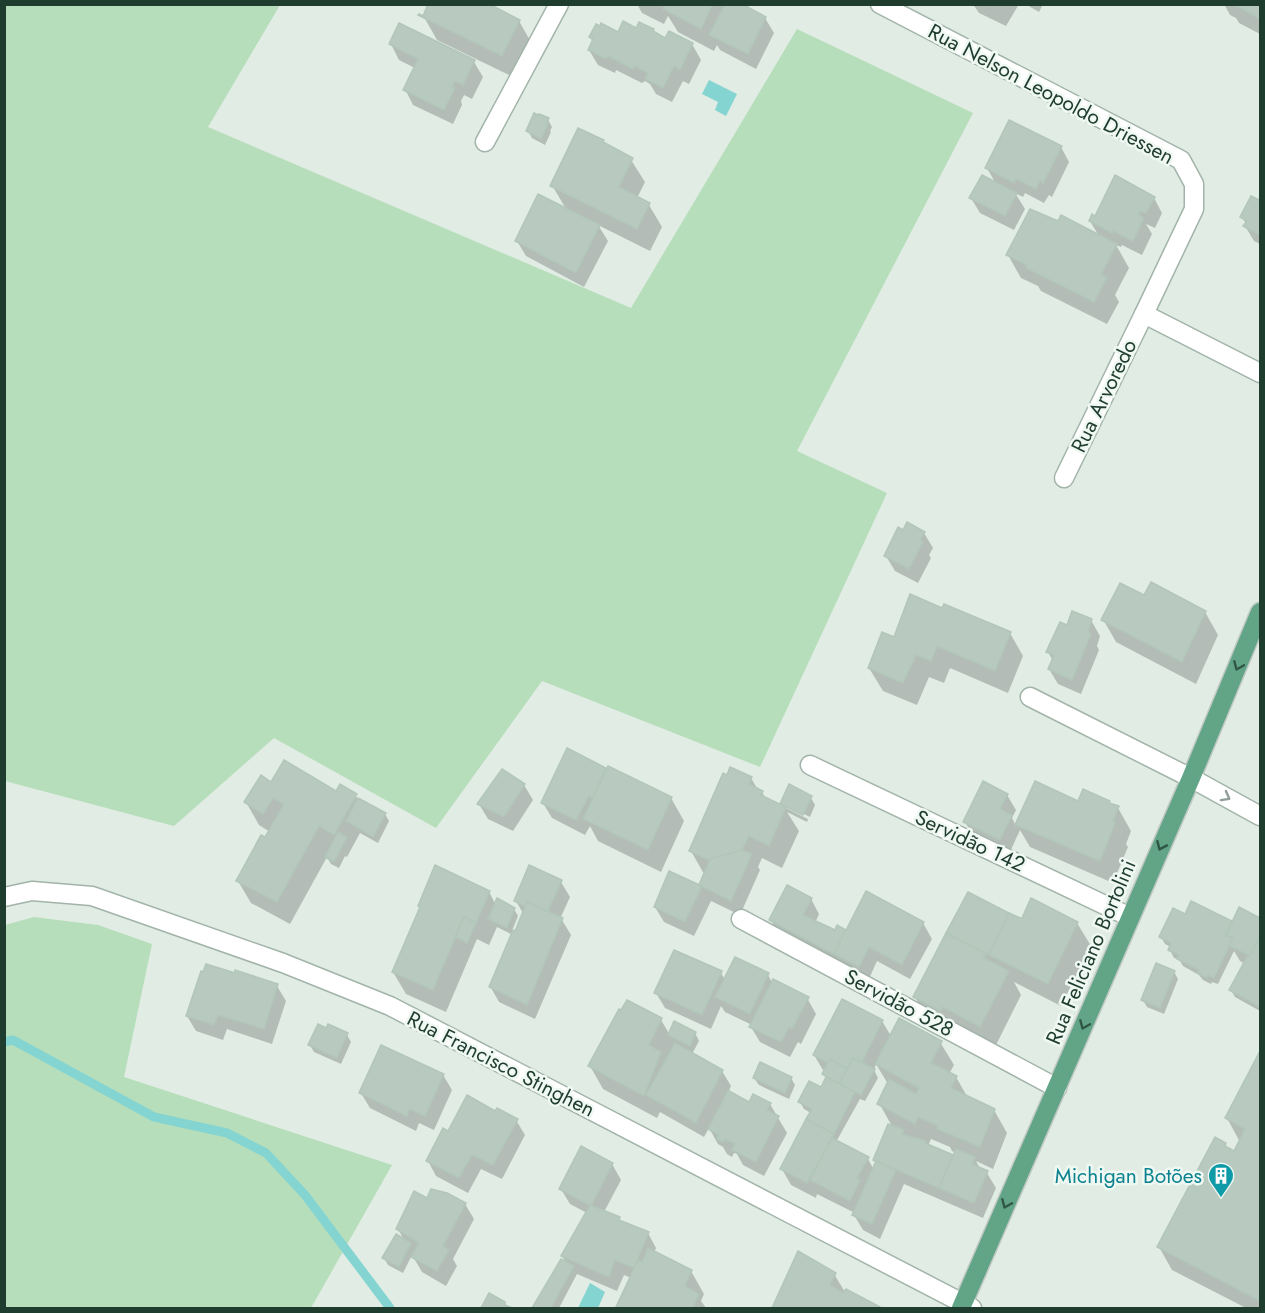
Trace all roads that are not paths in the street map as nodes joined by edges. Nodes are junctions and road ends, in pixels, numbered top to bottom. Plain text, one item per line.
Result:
1 (559, 4) edge
2 (880, 4) edge
3 (485, 142) dead end
4 (1144, 314) junction
5 (1260, 372) edge
6 (1064, 478) dead end
7 (1260, 612) edge
8 (1030, 697) dead end
9 (810, 765) dead end
10 (1191, 778) junction
11 (1260, 816) edge
12 (4, 897) edge
13 (1130, 917) junction
14 (741, 919) dead end
15 (1057, 1088) junction
16 (965, 1307) edge

1 - 3 street
2 - 4 street, Rua Nelson Leopoldo Driessen
4 - 5 street
4 - 6 street, Rua Arvoredo
7 -> 10 main road, Rua Feliciano Bortolini
8 - 10 street
9 - 13 street, Servidão 142
10 -> 11 street
10 -> 13 main road, Rua Feliciano Bortolini
12 - 16 street, Rua Francisco Stinghen
13 -> 15 main road, Rua Feliciano Bortolini
14 - 15 street, Servidão 528
15 -> 16 main road, Rua Feliciano Bortolini

